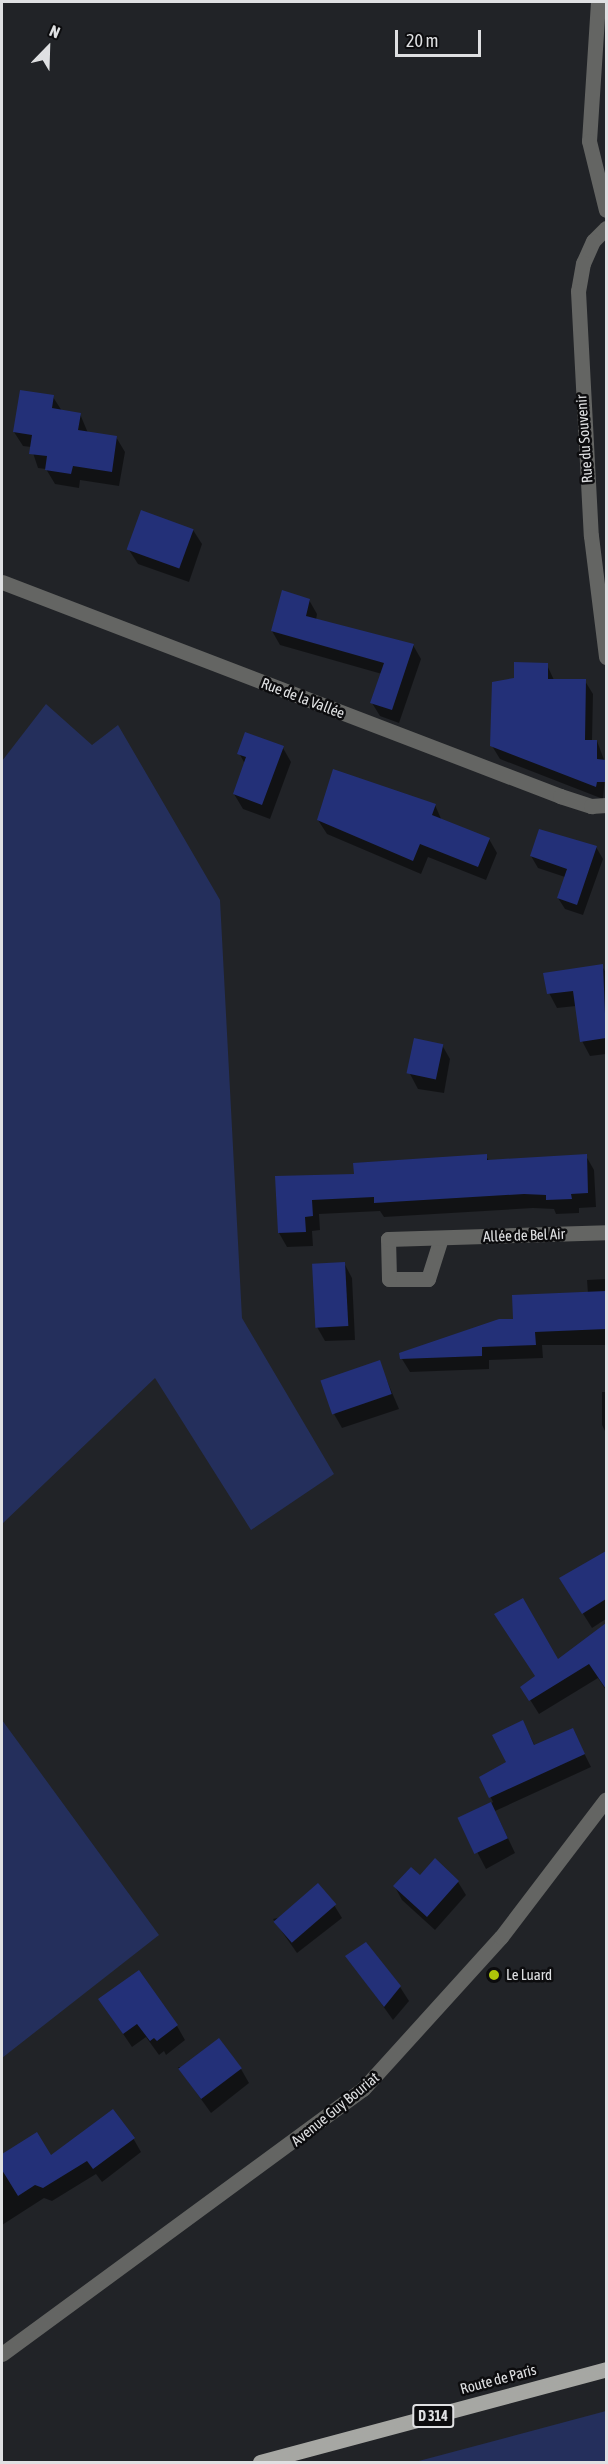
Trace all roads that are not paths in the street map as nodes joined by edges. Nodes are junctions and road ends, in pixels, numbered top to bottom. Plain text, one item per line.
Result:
1 (598, 2) edge
2 (606, 210) edge
3 (606, 228) edge
4 (2, 582) edge
5 (606, 657) edge
6 (606, 805) edge
7 (606, 1232) edge
8 (441, 1238) dead end
9 (606, 1799) edge
10 (2, 2354) edge
11 (606, 2369) edge
12 (260, 2463) edge

1 - 2 street
3 - 5 street, Rue du Souvenir
4 - 6 street, Rue de la Vallée
7 - 8 street, Allée de Bel Air
9 - 10 street, Avenue Guy Bouriat
11 - 12 main road, Route de Paris / D 314

